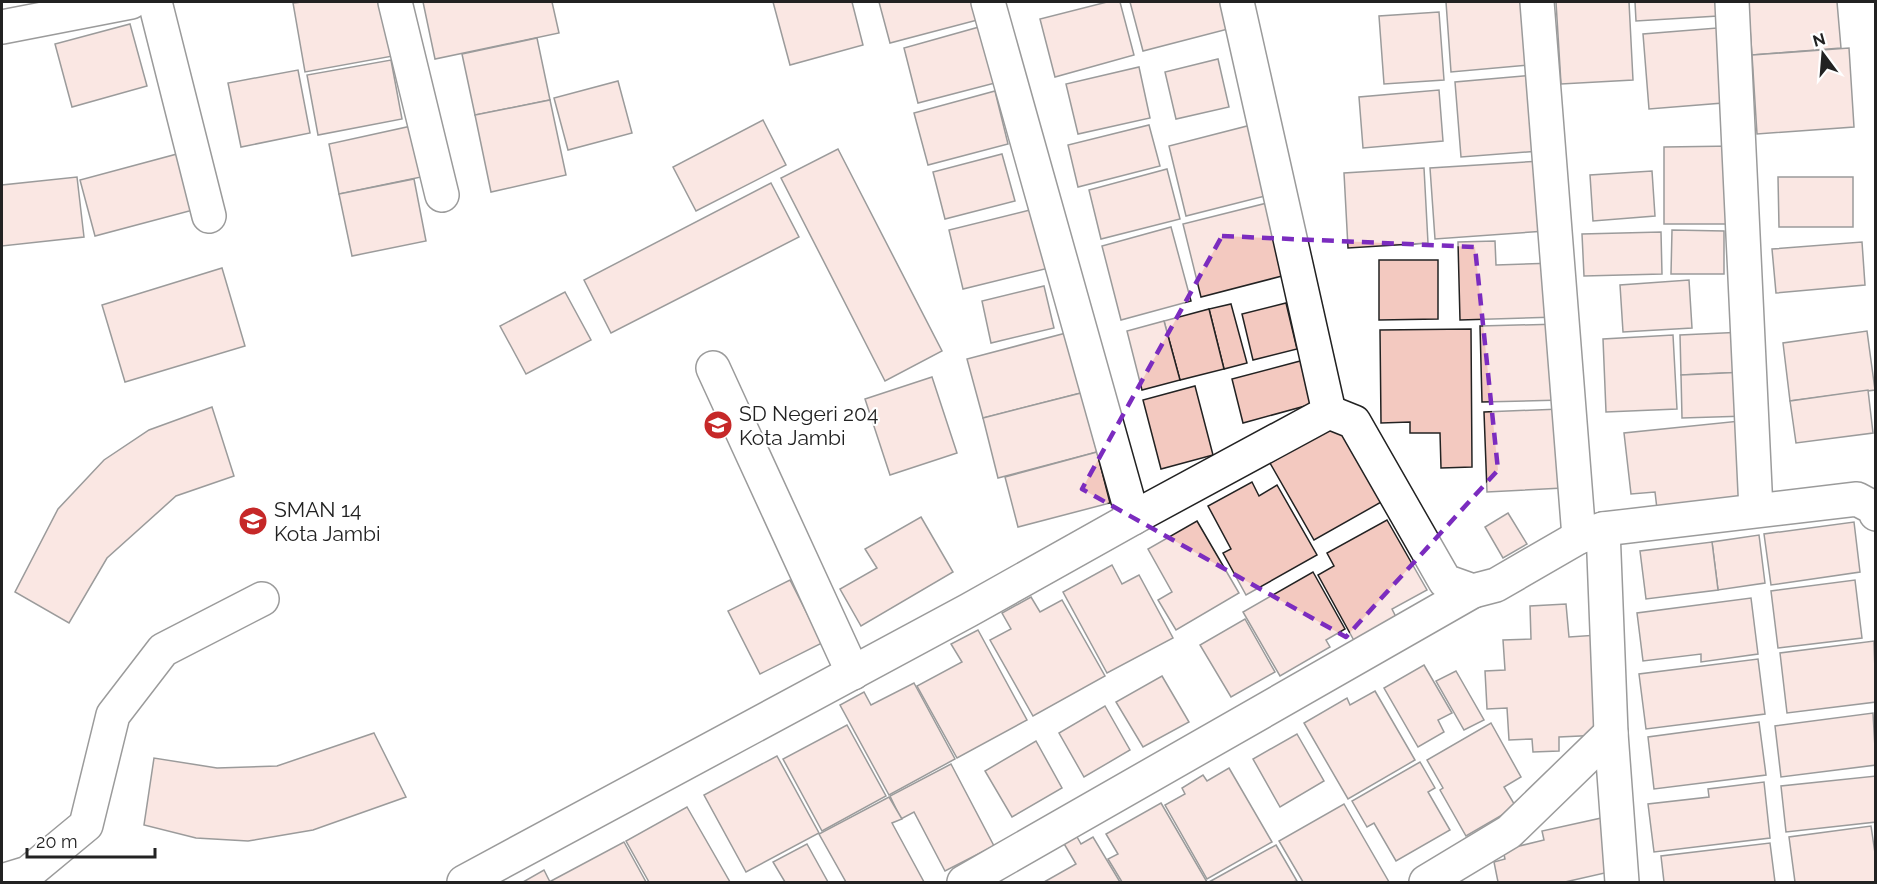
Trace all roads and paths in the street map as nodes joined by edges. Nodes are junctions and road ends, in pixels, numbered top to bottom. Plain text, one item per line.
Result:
1 (131, 2) edge
2 (155, 2) edge
3 (394, 2) edge
4 (988, 2) edge
5 (1237, 2) edge
6 (1537, 2) edge
7 (1732, 2) edge
8 (2, 27) edge
9 (442, 195) dead end
10 (209, 216) dead end
11 (712, 368) dead end
12 (1329, 412) junction
13 (1756, 510) junction
14 (1875, 514) edge
15 (1133, 518) junction
16 (1591, 533) junction
17 (1473, 591) junction
18 (262, 599) dead end
19 (853, 673) junction
20 (1611, 733) junction
21 (2, 881) edge
22 (464, 882) edge
23 (964, 882) edge
24 (1426, 882) edge
25 (1622, 882) edge

1 - 8 street
2 - 10 street
3 - 9 street
4 - 15 street
5 - 12 street
6 - 16 street
7 - 13 street
11 - 19 street
12 - 15 street
12 - 17 street
13 - 14 street
13 - 16 street
15 - 19 street
16 - 17 street
16 - 20 street
17 - 23 street
18 - 21 street
19 - 22 street
20 - 24 street
20 - 25 street

